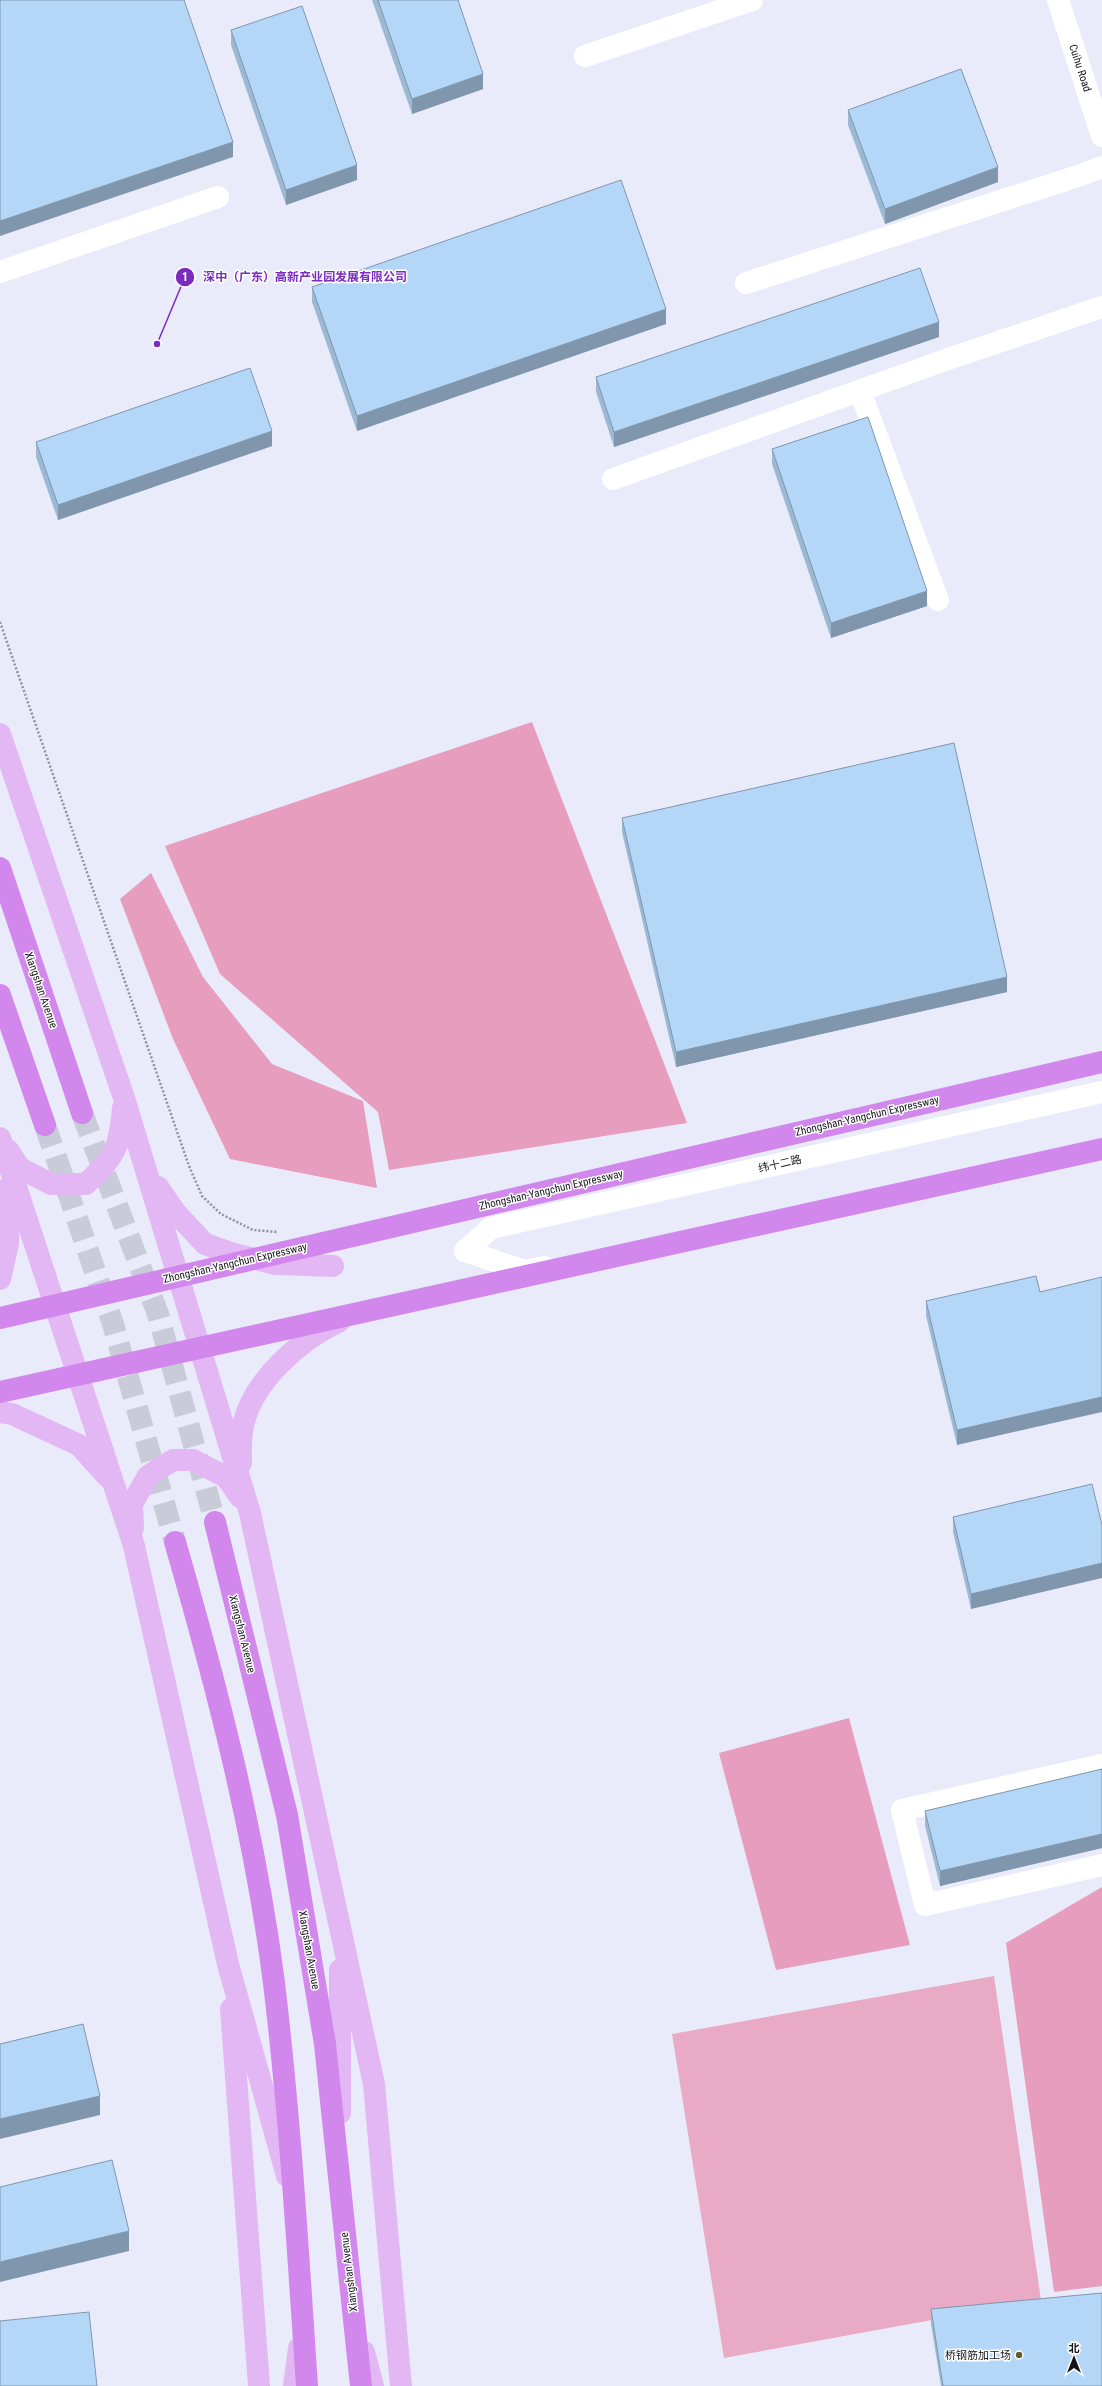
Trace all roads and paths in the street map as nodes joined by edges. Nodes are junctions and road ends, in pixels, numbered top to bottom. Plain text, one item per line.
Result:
1 (752, 0) edge
2 (1058, 0) edge
3 (585, 56) dead end
4 (1102, 136) edge
5 (1102, 167) edge
6 (218, 197) dead end
7 (0, 272) edge
8 (746, 283) dead end
9 (1102, 307) edge
10 (860, 391) junction
11 (613, 479) dead end
12 (938, 600) dead end
13 (0, 622) edge
14 (0, 734) edge
15 (0, 868) edge
16 (0, 995) edge
17 (1102, 1062) edge
18 (1102, 1092) edge
19 (124, 1098) junction
20 (82, 1113) tunnel mouth
21 (45, 1125) tunnel mouth
22 (0, 1138) edge
23 (1102, 1139) edge
24 (1102, 1149) edge
25 (9, 1164) junction
26 (146, 1168) junction
27 (280, 1232) dead end
28 (333, 1266) dead end
29 (0, 1279) edge
30 (370, 1306) dead end
31 (0, 1318) edge
32 (0, 1392) edge
33 (0, 1412) edge
34 (240, 1480) junction
35 (113, 1482) junction
36 (250, 1514) junction
37 (214, 1522) tunnel mouth
38 (175, 1542) tunnel mouth
39 (134, 1546) junction
40 (1102, 1764) edge
41 (1102, 1865) edge
42 (340, 1927) junction
43 (228, 1964) junction
44 (341, 2194) junction
45 (294, 2201) junction
46 (354, 2314) junction
47 (302, 2320) junction
48 (259, 2386) edge
49 (294, 2386) edge
50 (307, 2386) edge
51 (361, 2386) edge
52 (373, 2386) edge
53 (401, 2386) edge

1 - 3 street
2 - 4 street, Cuihu Road
5 - 8 street
6 - 7 street
9 - 10 street
10 - 11 street
10 - 12 street
13 - 27 path
14 - 19 main road
15 - 20 highway, Xiangshan Avenue
16 - 21 highway
17 - 31 highway, Zhongshan-Yangchun Expressway
18 - 23 street, 纬十二路
19 - 22 main road
19 - 26 main road
22 - 25 main road
24 - 32 highway
25 - 29 main road
25 - 35 main road
26 - 28 main road
26 - 34 main road
30 - 34 main road
33 - 35 main road
34 - 36 main road
35 - 39 main road
36 - 39 main road
36 - 42 main road
37 - 44 highway, Xiangshan Avenue
38 - 45 highway
39 - 43 main road
40 - 41 street
42 - 44 main road
42 - 53 main road
43 - 45 main road
43 - 48 main road
44 - 46 highway, Xiangshan Avenue
45 - 47 highway
46 - 51 highway, Xiangshan Avenue
46 - 52 main road
47 - 49 main road
47 - 50 highway

